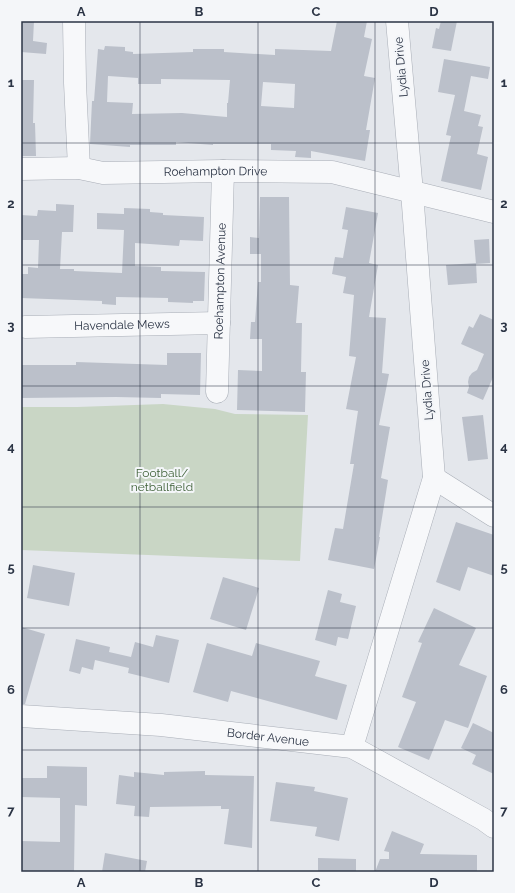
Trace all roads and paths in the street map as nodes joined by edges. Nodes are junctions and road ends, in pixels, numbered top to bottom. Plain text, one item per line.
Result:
1 (74, 21) edge
2 (397, 21) edge
3 (79, 168) junction
4 (21, 169) edge
5 (223, 171) junction
6 (412, 192) junction
7 (494, 212) edge
8 (219, 323) junction
9 (25, 327) dead end
10 (216, 392) dead end
11 (434, 478) junction
12 (494, 516) edge
13 (21, 716) edge
14 (352, 747) junction
15 (494, 827) edge

1 - 3 street
2 - 6 street, Lydia Drive
3 - 4 street, Roehampton Drive
3 - 5 street, Roehampton Drive
5 - 6 street, Roehampton Drive
5 - 8 street, Roehampton Avenue
6 - 7 street, Roehampton Drive
6 - 11 street, Lydia Drive
8 - 9 street, Havendale Mews
8 - 10 street, Roehampton Avenue
11 - 12 street
11 - 14 street, Lydia Drive
13 - 14 street, Border Avenue
14 - 15 street, Border Avenue

